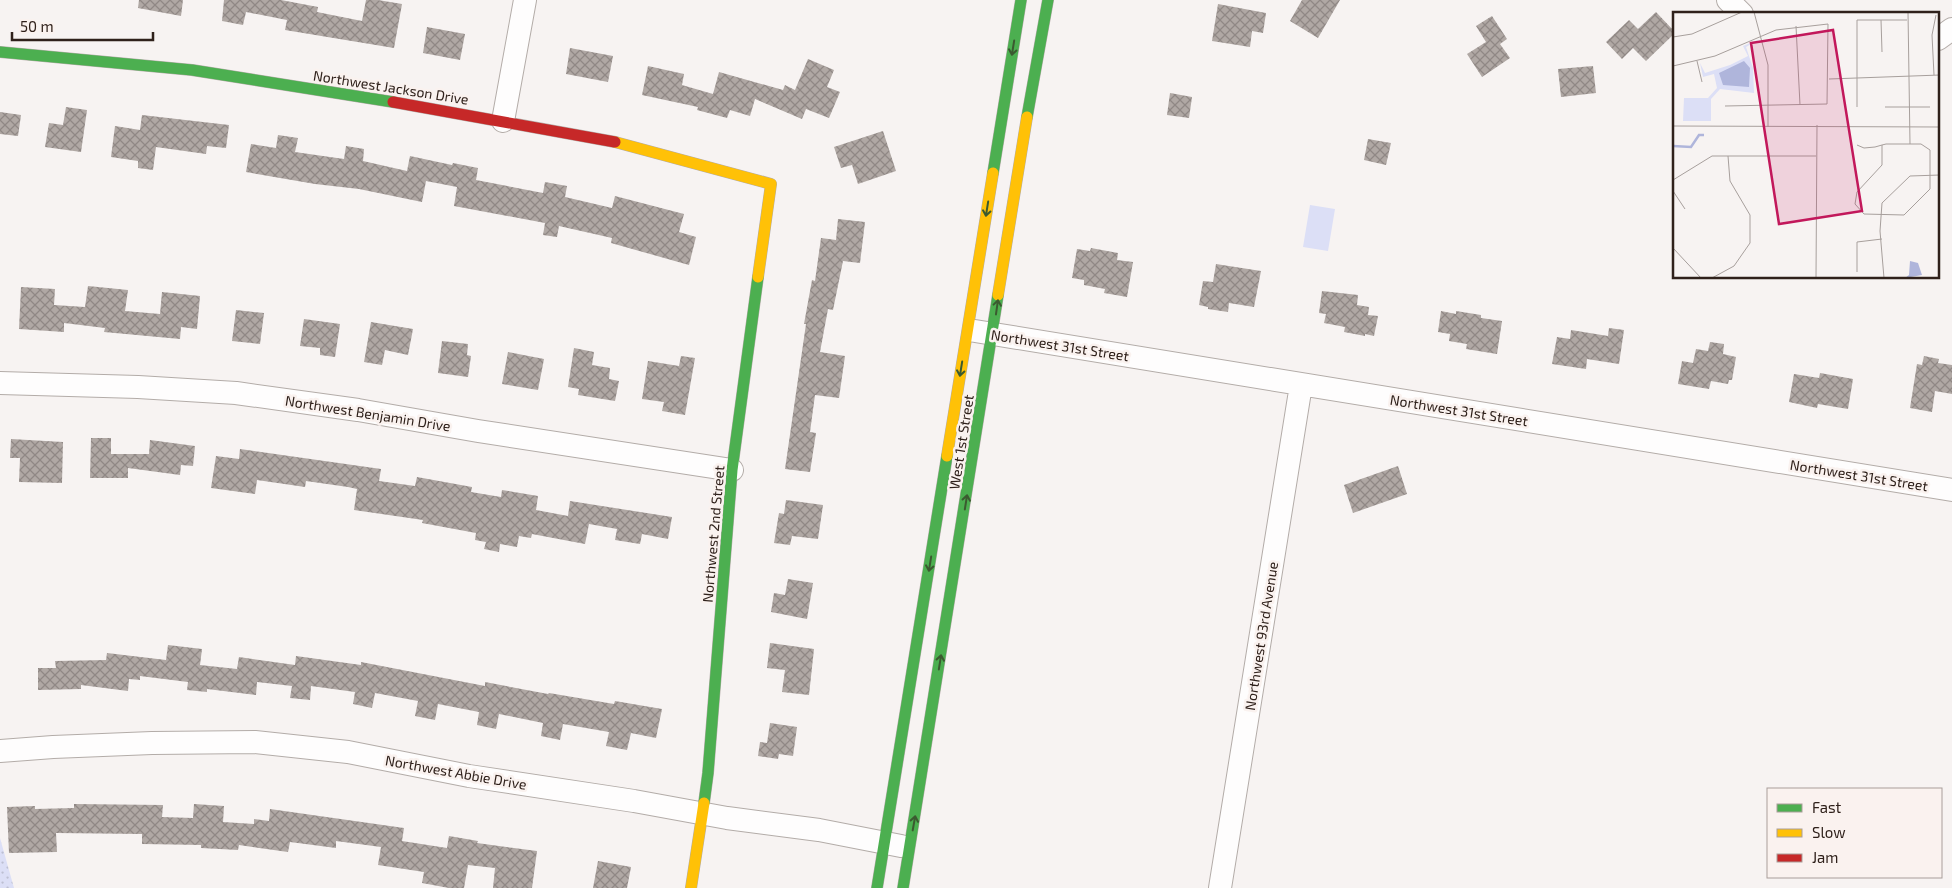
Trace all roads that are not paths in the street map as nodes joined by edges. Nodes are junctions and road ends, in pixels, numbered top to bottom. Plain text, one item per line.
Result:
1 (525, 0) edge
2 (1021, 0) edge
3 (1048, 0) edge
4 (1728, 0) edge
5 (1740, 12) edge
6 (1952, 29) edge
7 (1940, 38) edge
8 (0, 52) edge
9 (503, 121) junction
10 (771, 184) joint
11 (967, 330) junction
12 (993, 333) junction
13 (0, 383) edge
14 (1301, 385) junction
15 (732, 470) junction
16 (1952, 490) edge
17 (0, 751) edge
18 (704, 813) junction
19 (885, 844) junction
20 (909, 847) junction
21 (691, 888) edge
22 (877, 888) edge
23 (903, 888) edge
24 (1220, 888) edge

1 - 9 street
2 -> 11 main road, West 1st Street
12 -> 3 main road, West 1st Street
4 - 5 street
6 - 7 street
8 - 9 main road, Northwest Jackson Drive
9 - 10 main road, Northwest Jackson Drive
10 - 15 main road, Northwest 2nd Street
11 - 12 street, Northwest 31st Street
11 -> 19 main road, West 1st Street
12 - 14 street, Northwest 31st Street
20 -> 12 main road, West 1st Street
13 - 15 street, Northwest Benjamin Drive
14 - 16 street, Northwest 31st Street
14 - 24 street, Northwest 93rd Avenue
15 - 18 main road, Northwest 2nd Street
17 - 18 street, Northwest Abbie Drive
18 - 19 street, Northwest Abbie Drive
18 - 21 main road, Northwest 2nd Street
19 - 20 street, Northwest Abbie Drive
19 - 22 main road, West 1st Street
20 - 23 main road, West 1st Street

